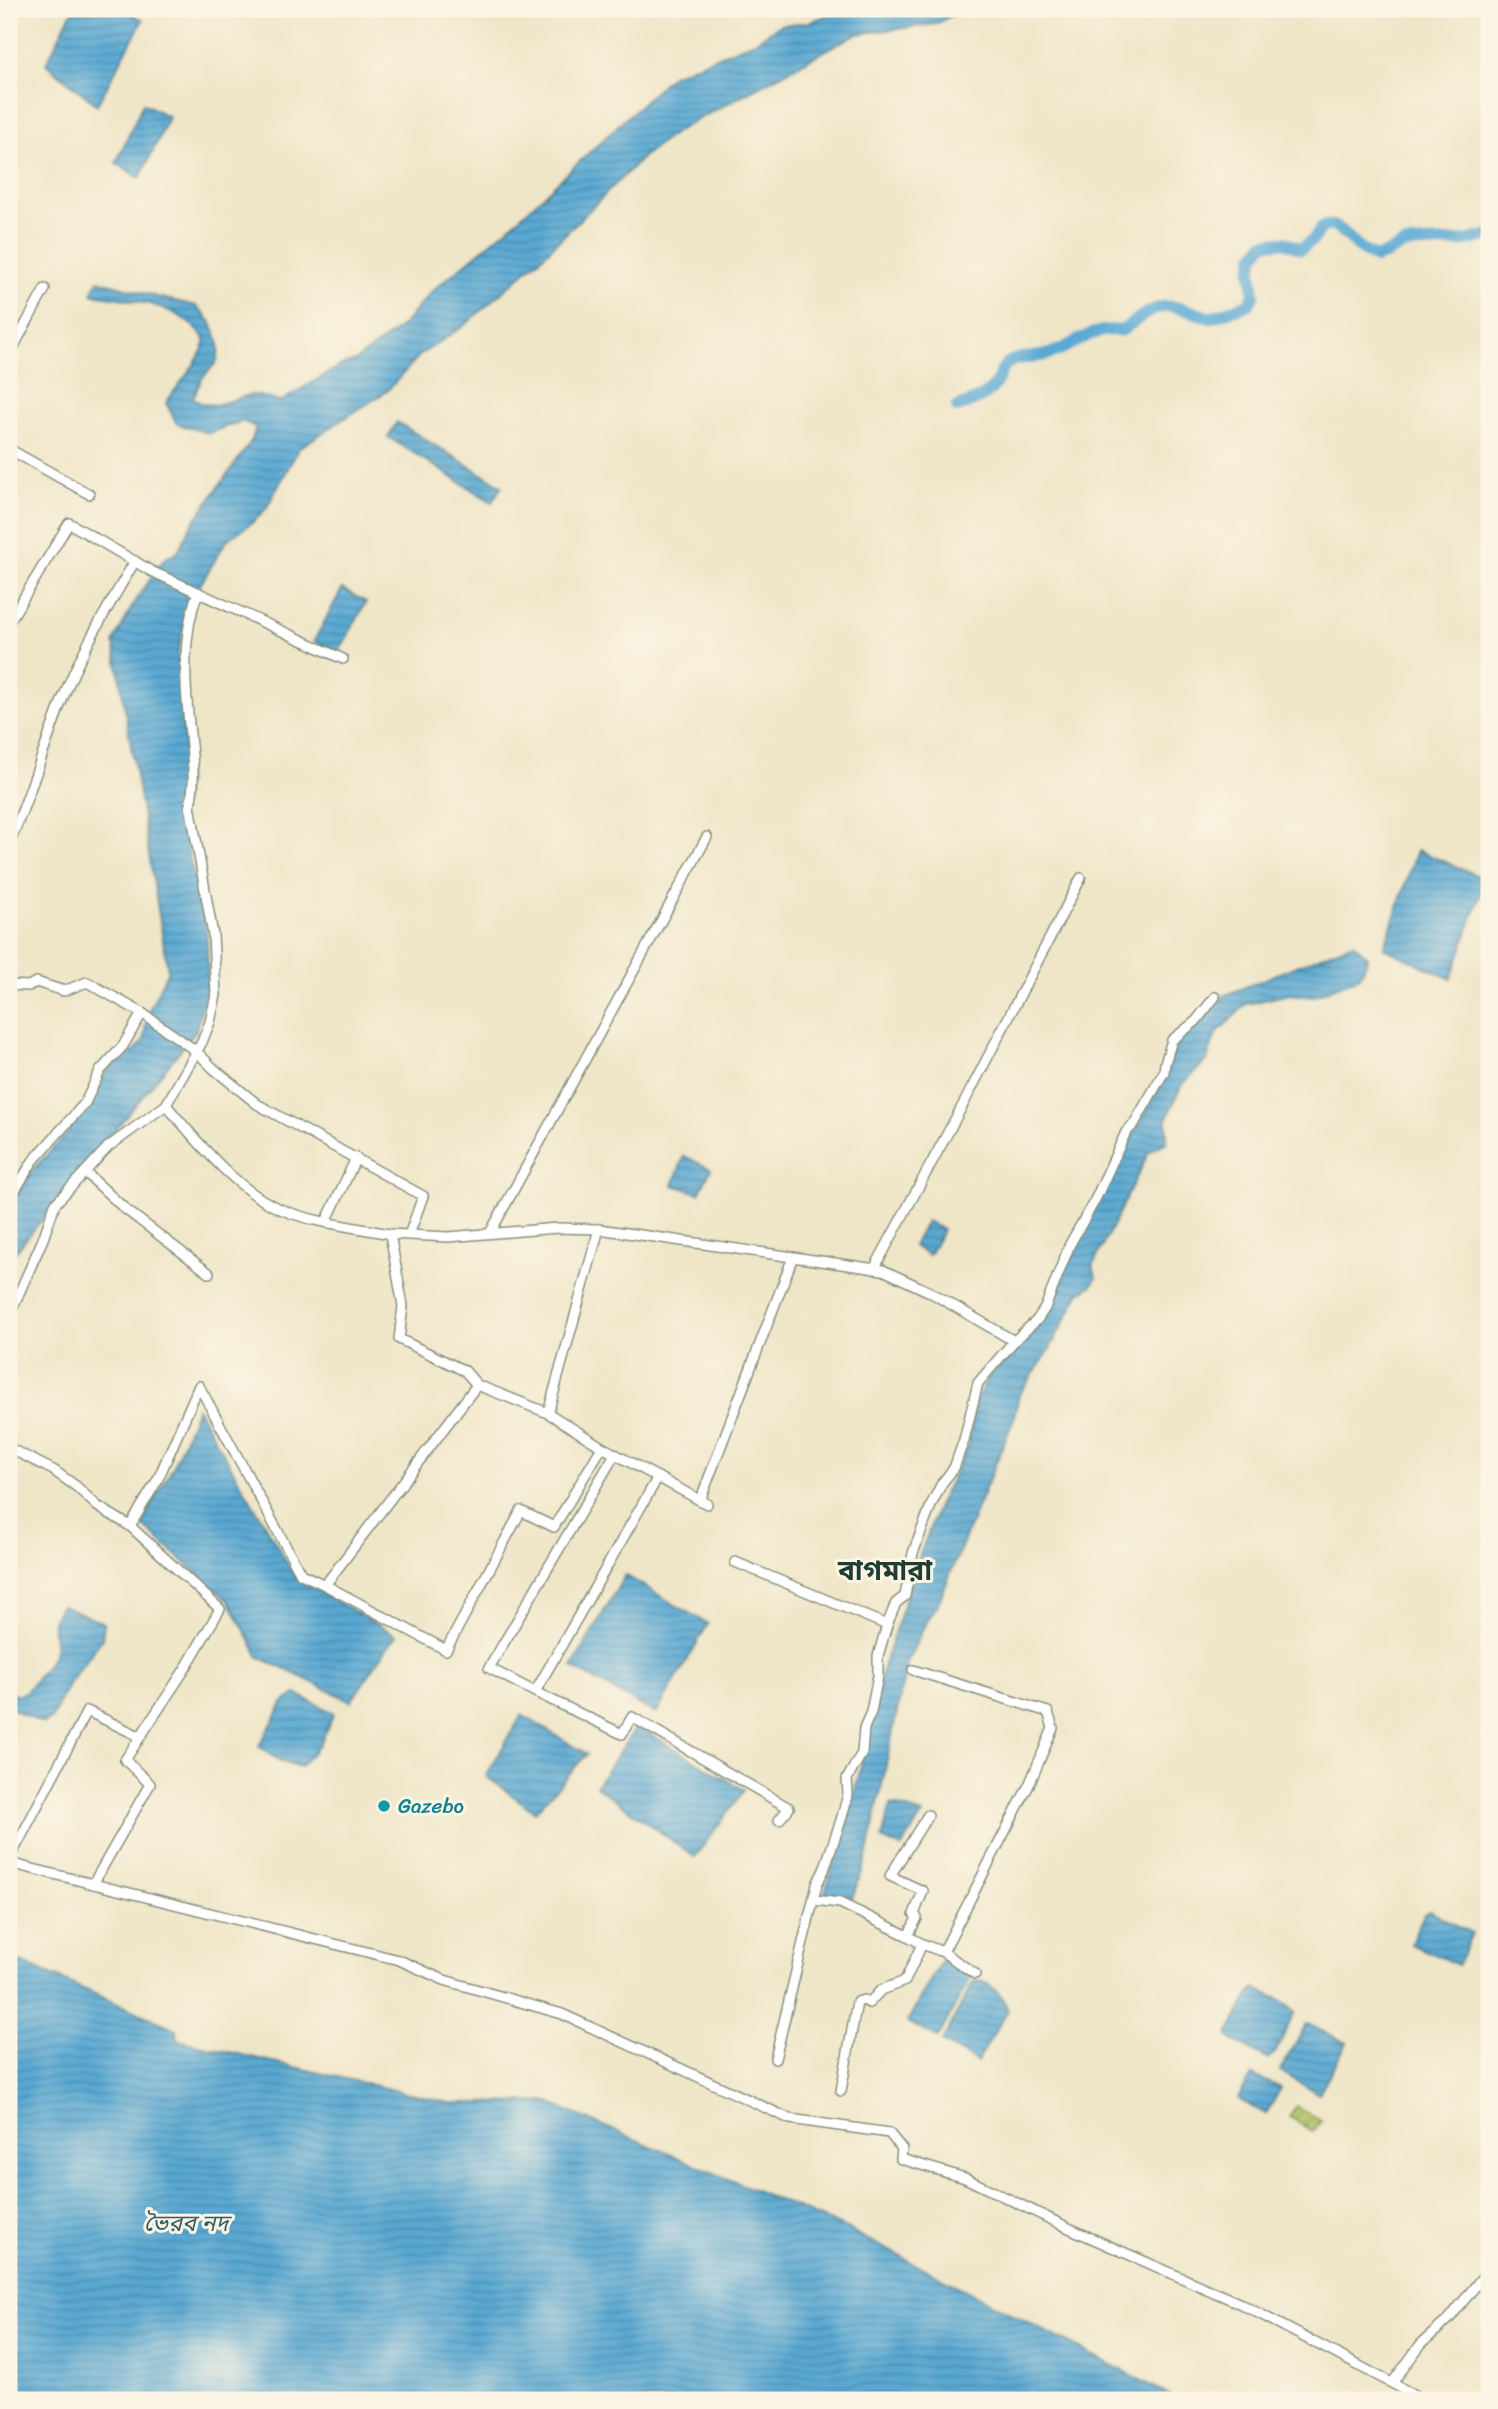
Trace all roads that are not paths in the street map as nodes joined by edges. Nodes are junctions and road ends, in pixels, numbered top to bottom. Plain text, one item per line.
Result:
1 (45, 289) dead end
2 (9, 355) edge
3 (9, 449) edge
4 (89, 494) dead end
5 (135, 561) junction
6 (198, 592) junction
7 (9, 622) edge
8 (343, 659) dead end
9 (707, 837) dead end
10 (9, 844) edge
11 (1080, 878) dead end
12 (9, 985) edge
13 (1215, 997) dead end
14 (144, 1014) junction
15 (193, 1049) junction
16 (166, 1105) junction
17 (356, 1158) junction
18 (85, 1172) junction
19 (9, 1200) edge
20 (326, 1222) junction
21 (599, 1229) junction
22 (490, 1233) junction
23 (390, 1234) junction
24 (409, 1235) junction
25 (793, 1258) junction
26 (874, 1269) junction
27 (209, 1273) dead end
28 (9, 1316) edge
29 (1014, 1341) junction
30 (477, 1385) junction
31 (548, 1413) junction
32 (602, 1447) junction
33 (9, 1448) edge
34 (615, 1454) junction
35 (658, 1477) junction
36 (130, 1526) junction
37 (735, 1562) dead end
38 (325, 1585) junction
39 (887, 1625) junction
40 (913, 1670) dead end
41 (535, 1692) junction
42 (139, 1736) junction
43 (928, 1815) dead end
44 (779, 1820) dead end
45 (9, 1861) edge
46 (93, 1884) junction
47 (814, 1900) junction
48 (908, 1936) junction
49 (922, 1944) junction
50 (943, 1951) junction
51 (975, 1974) dead end
52 (775, 2059) dead end
53 (841, 2091) dead end
54 (1489, 2269) edge
55 (1393, 2382) junction
56 (1424, 2400) edge

1 - 2 street
3 - 4 street
5 - 6 street
5 - 7 street
5 - 10 street
6 - 8 street
6 - 15 street
9 - 22 street
11 - 26 street
12 - 14 street
13 - 29 street
14 - 15 street
14 - 19 street
15 - 16 street
15 - 17 street
16 - 18 street
16 - 20 street
17 - 20 street
17 - 24 street
18 - 27 street
18 - 28 street
20 - 23 street
21 - 22 street
21 - 25 street
21 - 31 street
22 - 24 street
23 - 24 street
23 - 30 street
25 - 26 street
25 - 35 street
26 - 29 street
29 - 39 street
30 - 31 street
30 - 38 street
31 - 32 street
32 - 34 street
32 - 38 street
33 - 36 street
34 - 35 street
34 - 41 street
35 - 41 street
36 - 38 street
36 - 42 street
37 - 39 street
39 - 47 street
40 - 50 street
41 - 44 street
42 - 45 street
42 - 46 street
43 - 48 street
45 - 46 street
46 - 55 street
47 - 48 street
47 - 52 street
48 - 49 street
49 - 50 street
49 - 53 street
50 - 51 street
54 - 55 street
55 - 56 street

